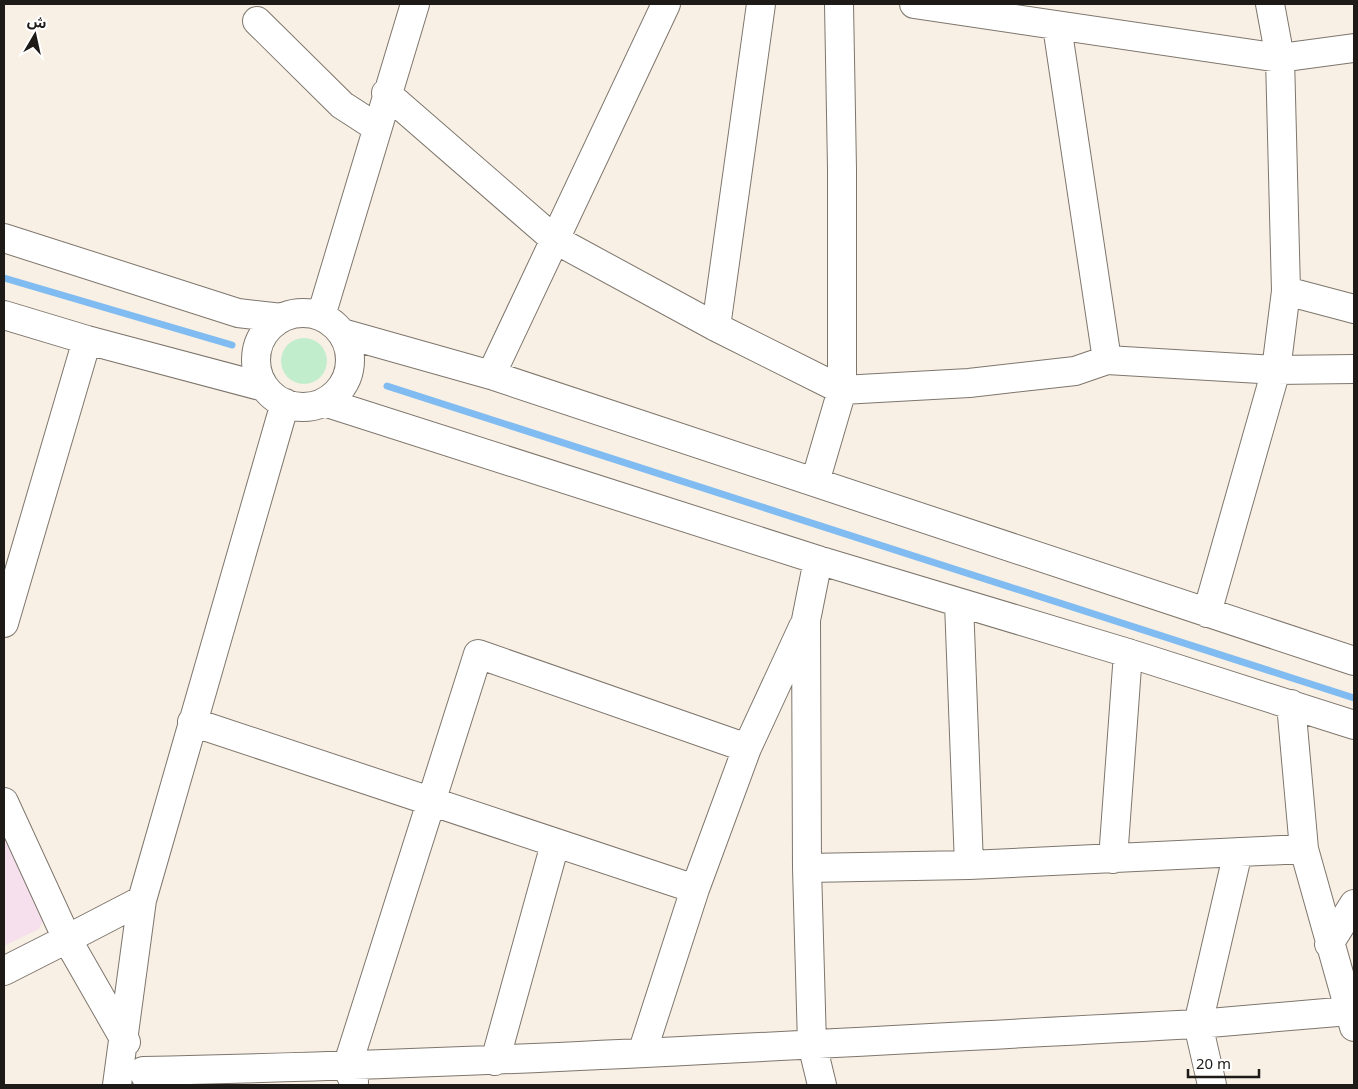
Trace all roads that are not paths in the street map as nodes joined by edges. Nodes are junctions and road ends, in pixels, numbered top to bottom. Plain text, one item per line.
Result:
1 (415, 4) edge
2 (666, 4) edge
3 (761, 4) edge
4 (839, 4) edge
5 (914, 4) edge
6 (1270, 4) edge
7 (257, 21) dead end
8 (1057, 26) junction
9 (1354, 48) edge
10 (1280, 58) junction
11 (386, 93) junction
12 (376, 127) junction
13 (4, 238) edge
14 (554, 239) junction
15 (1286, 291) junction
16 (1354, 309) edge
17 (4, 315) edge
18 (282, 318) junction
19 (332, 325) junction
20 (716, 327) junction
21 (87, 340) junction
22 (1106, 360) junction
23 (1354, 368) edge
24 (1276, 370) junction
25 (491, 375) junction
26 (842, 390) junction
27 (275, 395) junction
28 (324, 402) junction
29 (815, 482) junction
30 (818, 560) junction
31 (959, 603) junction
32 (1207, 613) junction
33 (806, 620) junction
34 (4, 623) edge
35 (1128, 653) junction
36 (1354, 658) edge
37 (1291, 704) junction
38 (192, 722) junction
39 (1354, 725) edge
40 (747, 748) junction
41 (430, 801) junction
42 (4, 802) edge
43 (555, 844) junction
44 (1304, 849) junction
45 (1238, 852) junction
46 (1113, 859) junction
47 (969, 865) junction
48 (808, 868) junction
49 (695, 889) junction
50 (142, 900) junction
51 (1354, 904) edge
52 (67, 940) junction
53 (1329, 944) junction
54 (6, 964) edge
55 (1352, 1019) edge
56 (1198, 1024) junction
57 (122, 1036) junction
58 (812, 1044) junction
59 (642, 1053) junction
60 (495, 1061) junction
61 (352, 1076) edge
62 (146, 1078) edge
63 (117, 1085) edge
64 (822, 1085) edge
65 (1212, 1085) edge

1 - 11 street
2 - 14 street
3 - 20 street
4 - 26 street
5 - 8 street
6 - 10 street
7 - 12 street
8 - 10 street
8 - 22 street
9 - 10 street
10 - 15 street
11 - 12 street
11 - 14 street
12 - 19 street
13 - 18 street
14 - 20 street
14 - 25 street
15 - 16 street
15 - 24 street
17 - 21 street
18 - 19 street
18 - 27 street
19 - 25 street
19 - 28 street
20 - 26 street
21 - 27 street
21 - 34 street
22 - 24 street
22 - 26 street
23 - 24 street
24 - 32 street
25 - 29 street
26 - 29 street
27 - 28 street
27 - 38 street
28 - 30 street
29 - 32 street
30 - 31 street
30 - 33 street
31 - 35 street
31 - 47 street
32 - 36 street
33 - 40 street
33 - 48 street
35 - 37 street
35 - 46 street
37 - 39 street
37 - 44 street
38 - 41 street
38 - 50 street
40 - 41 street
40 - 49 street
41 - 43 street
41 - 61 street
42 - 52 street
43 - 49 street
43 - 60 street
44 - 45 street
44 - 53 street
45 - 46 street
45 - 56 street
46 - 47 street
47 - 48 street
48 - 58 street
49 - 59 street
50 - 52 street
50 - 57 street
51 - 53 street
52 - 54 street
52 - 57 street
53 - 55 street
55 - 56 street
56 - 58 street
56 - 65 street
57 - 62 street
57 - 63 street
58 - 59 street
58 - 64 street
59 - 60 street
60 - 61 street
61 - 62 street

